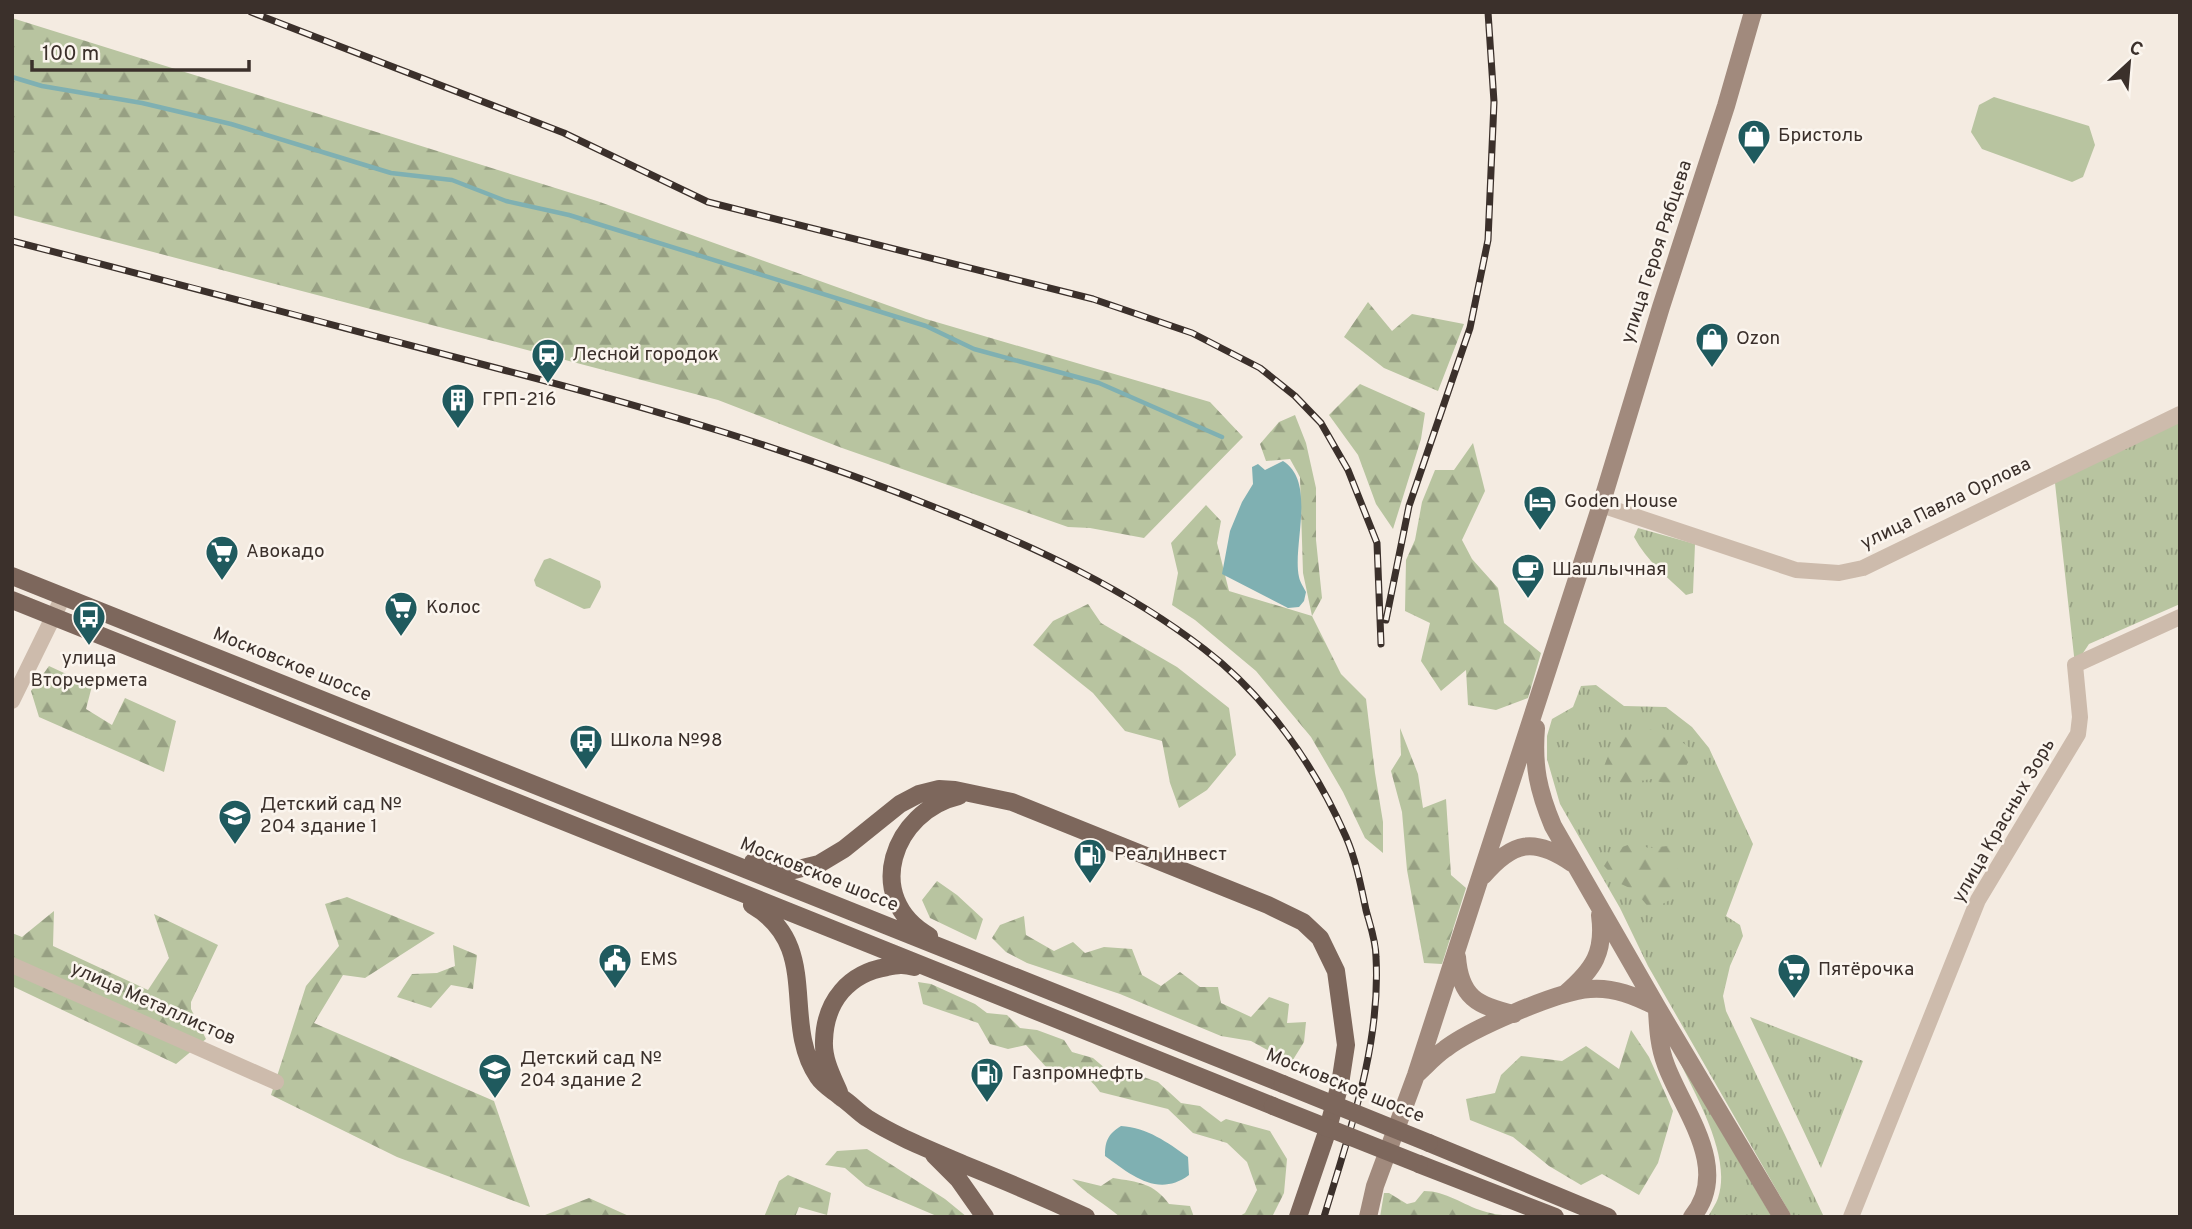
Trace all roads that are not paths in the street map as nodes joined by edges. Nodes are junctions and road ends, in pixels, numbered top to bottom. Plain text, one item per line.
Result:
1 (1753, 12) edge
2 (2180, 414) edge
3 (1601, 505) junction
4 (12, 576) edge
5 (63, 597) junction
6 (12, 600) edge
7 (55, 617) junction
8 (2180, 617) edge
9 (12, 701) edge
10 (1537, 704) junction
11 (970, 793) junction
12 (692, 846) junction
13 (1578, 867) junction
14 (683, 870) junction
15 (1477, 884) junction
16 (1599, 907) junction
17 (1456, 950) junction
18 (966, 957) junction
19 (12, 965) edge
20 (954, 977) junction
21 (1566, 993) junction
22 (1657, 1007) junction
23 (1514, 1014) junction
24 (1416, 1075) junction
25 (276, 1082) dead end
26 (840, 1096) junction
27 (929, 1150) junction
28 (1308, 1185) junction
29 (985, 1217) edge
30 (1086, 1217) edge
31 (1285, 1217) edge
32 (1298, 1217) edge
33 (1368, 1217) edge
34 (1555, 1217) edge
35 (1608, 1217) edge
36 (1692, 1217) edge
37 (1782, 1217) edge
38 (1851, 1217) edge

1 - 3 main road, улица Героя Рябцева
2 - 3 street, улица Павла Орлова
3 - 10 main road, улица Героя Рябцева
4 - 5 main road, Московское шоссе
5 - 7 street
5 - 12 main road, Московское шоссе
6 - 7 main road
7 - 9 street
7 - 14 main road
8 - 38 street, улица Красных Зорь
10 - 13 main road
10 - 15 main road
11 - 12 main road
11 - 18 main road
11 - 28 main road
12 - 18 main road, Московское шоссе
13 - 15 main road
13 - 16 main road
14 - 20 main road
14 - 26 main road
15 - 17 main road
16 - 21 main road
16 - 22 main road
17 - 23 main road
17 - 24 main road
18 - 35 main road, Московское шоссе, bridge
19 - 25 street, улица Металлистов
20 - 26 main road
20 - 34 main road, bridge
21 - 22 main road
21 - 23 main road
22 - 36 main road
22 - 37 main road
23 - 24 main road
24 - 33 main road
26 - 27 main road
27 - 29 main road
27 - 30 main road
28 - 31 main road
28 - 32 main road

